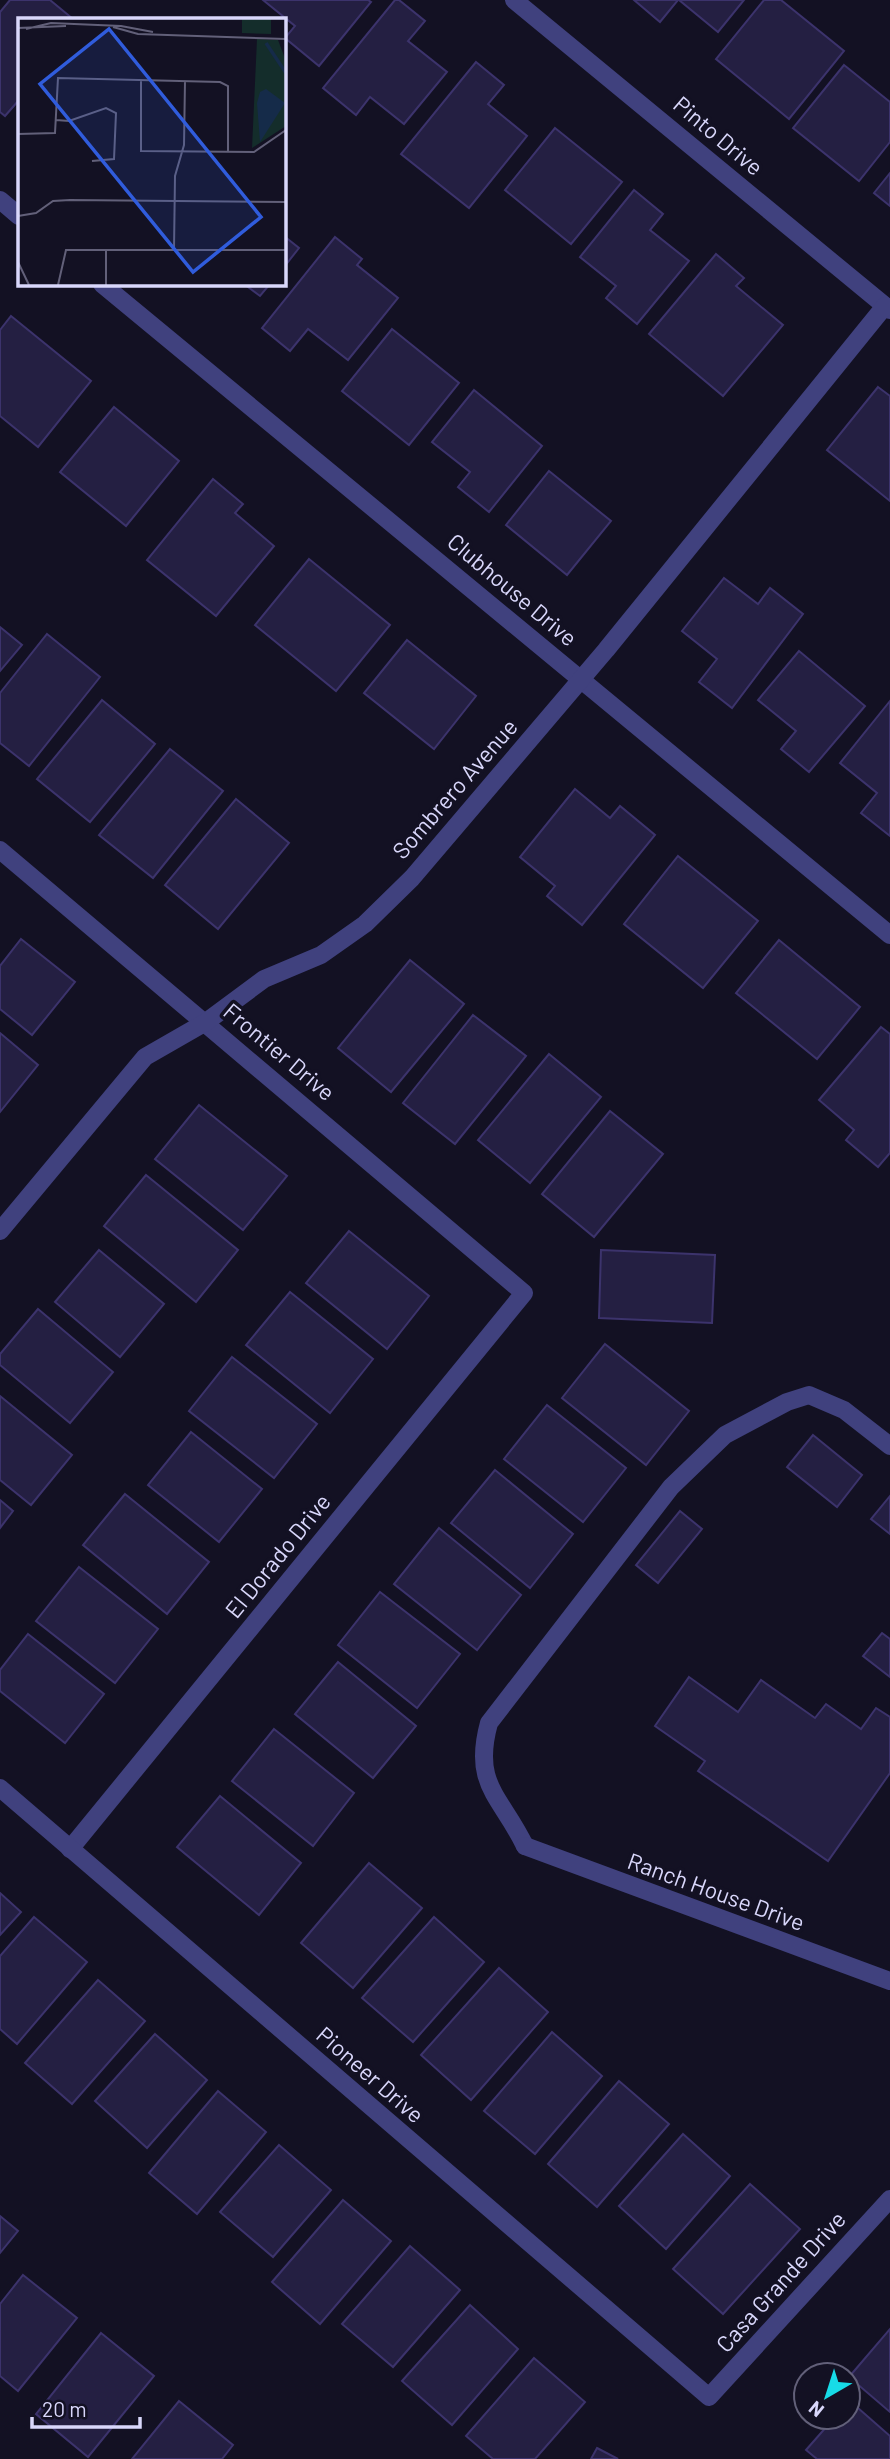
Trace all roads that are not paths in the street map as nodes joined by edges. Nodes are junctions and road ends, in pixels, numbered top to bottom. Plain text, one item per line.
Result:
1 (514, 0) edge
2 (0, 200) edge
3 (18, 215) edge
4 (103, 285) edge
5 (888, 308) edge
6 (581, 679) junction
7 (0, 850) edge
8 (890, 935) edge
9 (206, 1022) junction
10 (0, 1231) edge
11 (524, 1293) joint
12 (890, 1446) edge
13 (0, 1788) edge
14 (71, 1849) junction
15 (890, 1981) edge
16 (890, 2199) edge
17 (709, 2398) joint

1 - 5 street, Pinto Drive
2 - 3 street
4 - 6 street, Clubhouse Drive
5 - 6 street, Sombrero Avenue
6 - 8 street, Clubhouse Drive
6 - 9 street, Sombrero Avenue
7 - 9 street, Frontier Drive
9 - 10 street, Sombrero Avenue
9 - 11 street, Frontier Drive
11 - 14 street, El Dorado Drive
12 - 15 street, Ranch House Drive
13 - 14 street, Pioneer Drive
14 - 17 street, Pioneer Drive
16 - 17 street, Casa Grande Drive

